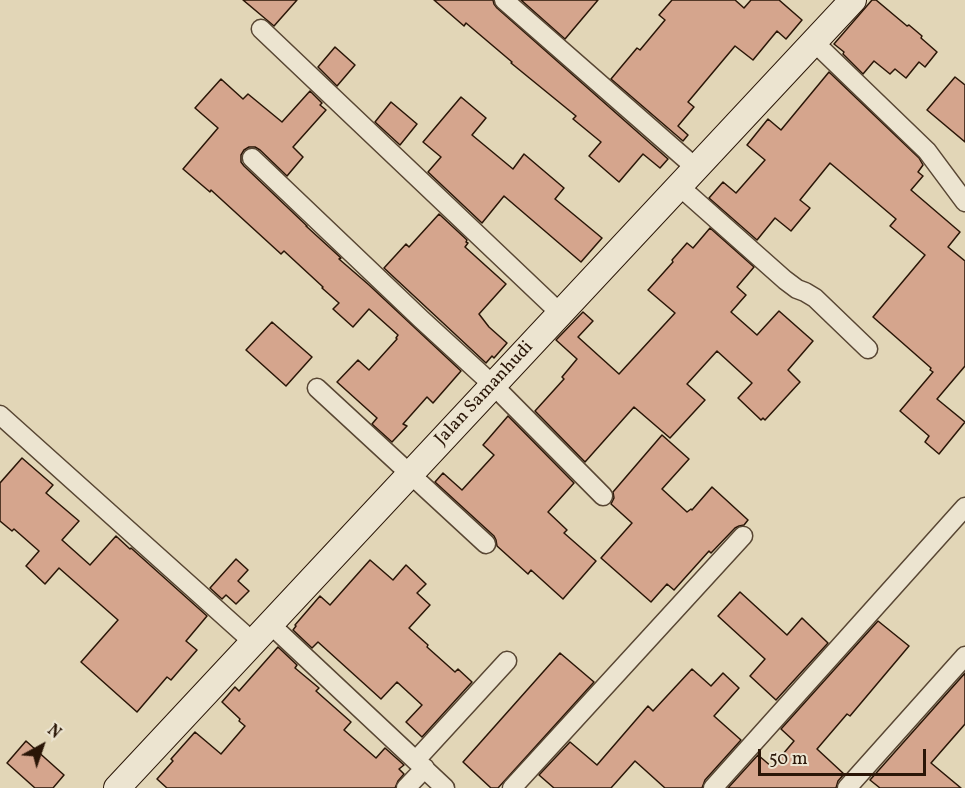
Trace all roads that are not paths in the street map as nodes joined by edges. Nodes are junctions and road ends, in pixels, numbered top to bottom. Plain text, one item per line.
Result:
1 (504, 0) edge
2 (842, 4) edge
3 (261, 29) dead end
4 (814, 42) junction
5 (252, 158) dead end
6 (687, 177) junction
7 (965, 202) edge
8 (560, 313) junction
9 (868, 349) dead end
10 (493, 385) junction
11 (316, 388) dead end
12 (0, 416) edge
13 (410, 474) junction
14 (603, 496) dead end
15 (965, 507) edge
16 (743, 536) dead end
17 (486, 544) dead end
18 (261, 633) junction
19 (965, 657) edge
20 (507, 661) dead end
21 (421, 764) junction
22 (117, 788) edge
23 (406, 788) edge
24 (445, 788) edge
25 (512, 788) edge
26 (712, 788) edge
27 (847, 788) edge

1 - 6 street
2 - 4 street, Jalan Samanhudi
3 - 8 street
4 - 6 street, Jalan Samanhudi
4 - 7 street
5 - 10 street
6 - 8 street, Jalan Samanhudi
6 - 9 street
8 - 10 street, Jalan Samanhudi
10 - 13 street, Jalan Samanhudi
10 - 14 street
11 - 13 street
12 - 18 street
13 - 17 street
13 - 18 street, Jalan Samanhudi
15 - 26 street
16 - 25 street
18 - 21 street
18 - 22 street, Jalan Samanhudi
19 - 27 street
20 - 21 street
21 - 23 street
21 - 24 street

